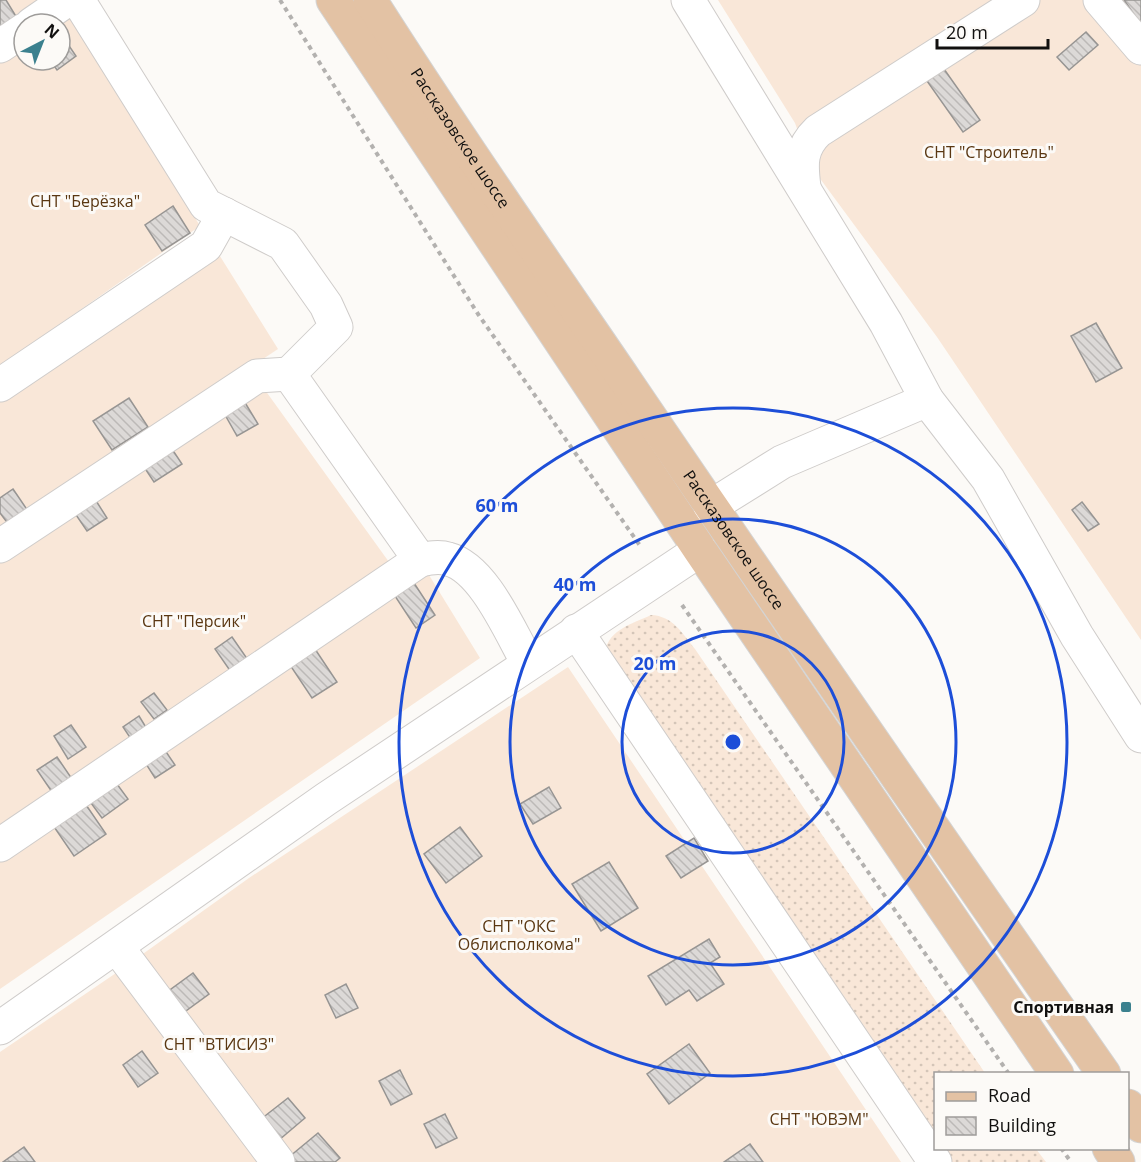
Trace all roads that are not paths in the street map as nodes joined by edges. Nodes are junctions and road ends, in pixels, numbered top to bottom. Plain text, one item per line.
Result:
1 (67, 0) edge
2 (78, 0) edge
3 (333, 0) edge
4 (370, 0) edge
5 (688, 0) edge
6 (1023, 0) edge
7 (1100, 0) edge
8 (50, 12) edge
9 (1141, 48) edge
10 (804, 187) junction
11 (224, 214) junction
12 (289, 374) junction
13 (0, 385) edge
14 (927, 400) junction
15 (711, 507) junction
16 (0, 546) edge
17 (700, 550) junction
18 (420, 560) junction
19 (576, 631) junction
20 (528, 663) junction
21 (1141, 736) edge
22 (0, 845) edge
23 (117, 947) junction
24 (0, 1029) edge
25 (1056, 1072) edge
26 (1103, 1072) edge
27 (1129, 1108) edge
28 (1141, 1126) edge
29 (1110, 1150) edge
30 (278, 1162) edge
31 (935, 1162) edge
32 (1119, 1162) edge

1 - 8 street
2 - 11 street
3 - 17 main road, Рассказовское шоссе
4 - 15 main road, Рассказовское шоссе
5 - 10 street
6 - 10 street
7 - 9 street
10 - 14 street
11 - 12 street
11 - 13 street
12 - 16 street
12 - 18 street
14 - 15 street
14 - 21 street
15 - 26 main road, Рассказовское шоссе
17 - 19 street
17 - 25 main road, Рассказовское шоссе
18 - 20 street
18 - 22 street
19 - 20 street
19 - 31 street
20 - 23 street
23 - 24 street
23 - 30 street
27 - 28 main road
29 - 32 main road

